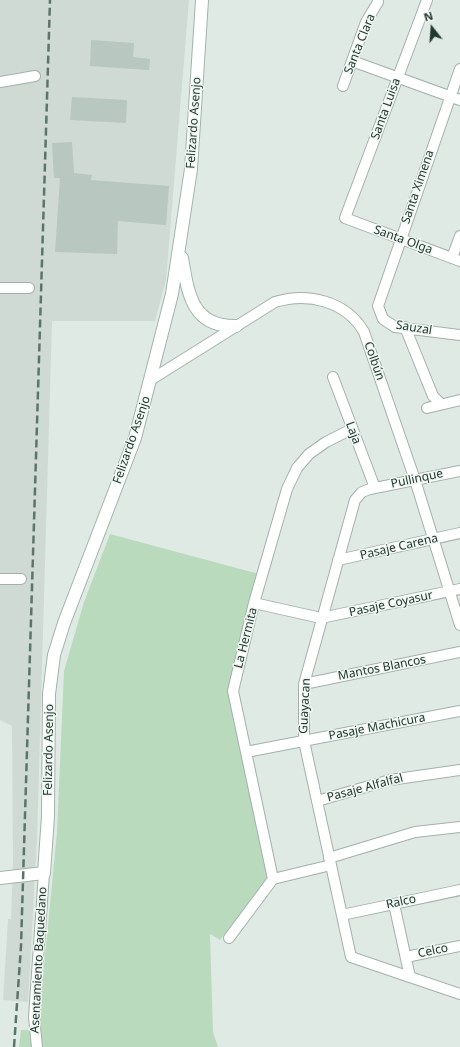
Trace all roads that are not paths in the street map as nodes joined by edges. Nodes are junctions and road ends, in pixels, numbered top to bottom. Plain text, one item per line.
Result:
1 (202, 0) edge
2 (427, 0) edge
3 (378, 2) dead end
4 (352, 61) junction
5 (460, 69) edge
6 (35, 76) dead end
7 (398, 77) junction
8 (0, 82) edge
9 (343, 86) dead end
10 (455, 98) edge
11 (345, 218) joint
12 (460, 236) edge
13 (400, 239) junction
14 (180, 249) junction
15 (456, 260) edge
16 (0, 288) edge
17 (29, 288) dead end
18 (378, 306) joint
19 (236, 326) junction
20 (405, 327) junction
21 (460, 335) edge
22 (333, 377) dead end
23 (152, 379) junction
24 (460, 400) edge
25 (441, 404) junction
26 (427, 408) dead end
27 (352, 429) junction
28 (460, 471) edge
29 (415, 480) junction
30 (375, 488) junction
31 (460, 533) edge
32 (433, 539) junction
33 (338, 560) junction
34 (21, 578) dead end
35 (0, 579) edge
36 (460, 589) edge
37 (449, 592) junction
38 (254, 603) junction
39 (321, 618) junction
40 (460, 625) edge
41 (460, 652) edge
42 (304, 684) junction
43 (460, 711) edge
44 (304, 741) junction
45 (246, 752) junction
46 (460, 770) edge
47 (317, 800) junction
48 (460, 827) edge
49 (330, 862) junction
50 (44, 873) junction
51 (0, 878) edge
52 (273, 879) junction
53 (460, 890) edge
54 (394, 904) junction
55 (342, 915) junction
56 (229, 938) dead end
57 (460, 946) edge
58 (406, 957) junction
59 (410, 977) junction
60 (460, 994) edge
61 (37, 1047) edge

1 - 14 street, Felizardo Asenjo
2 - 7 street, Santa Luisa
3 - 4 street, Santa Clara
4 - 7 street
4 - 9 street, Santa Clara
5 - 10 street, Santa Ximena
6 - 8 street
7 - 10 street
7 - 11 street, Santa Luisa
10 - 13 street, Santa Ximena
11 - 13 street, Santa Olga
12 - 15 street
13 - 15 street, Santa Olga
13 - 18 street, Santa Ximena
14 - 19 street
14 - 23 street, Felizardo Asenjo
16 - 17 street
18 - 20 street, Sauzal
19 - 23 street, Colbún
19 - 29 street, Colbún
20 - 21 street, Sauzal
20 - 25 street
22 - 27 street, Laja
23 - 50 street, Felizardo Asenjo
24 - 25 street
25 - 26 street
27 - 30 street, Laja
27 - 38 street, La Hermita
28 - 29 street, Pullinque
29 - 30 street, Pullinque
29 - 32 street, Colbún
30 - 33 street, Guayacan
31 - 32 street, Pasaje Carena
32 - 33 street, Pasaje Carena
32 - 37 street, Colbún
33 - 39 street, Guayacan
34 - 35 street
36 - 37 street, Pasaje Coyasur
37 - 39 street, Pasaje Coyasur
37 - 40 street, Colbún
38 - 39 street
38 - 45 street, La Hermita
39 - 42 street, Guayacan
41 - 42 street, Mantos Blancos
42 - 44 street, Guayacan
43 - 44 street, Pasaje Machicura
44 - 45 street, Pasaje Machicura
44 - 47 street, Guayacan
45 - 52 street, La Hermita
46 - 47 street, Pasaje Alfalfal
47 - 49 street, Guayacan
48 - 49 street
49 - 52 street
49 - 55 street, Guayacan
50 - 51 street
50 - 61 street, Asentamiento Baquedano
52 - 56 street
53 - 54 street, Ralco
54 - 55 street, Ralco
54 - 58 street
55 - 59 street, Guayacan
57 - 58 street, Celco
58 - 59 street
59 - 60 street

